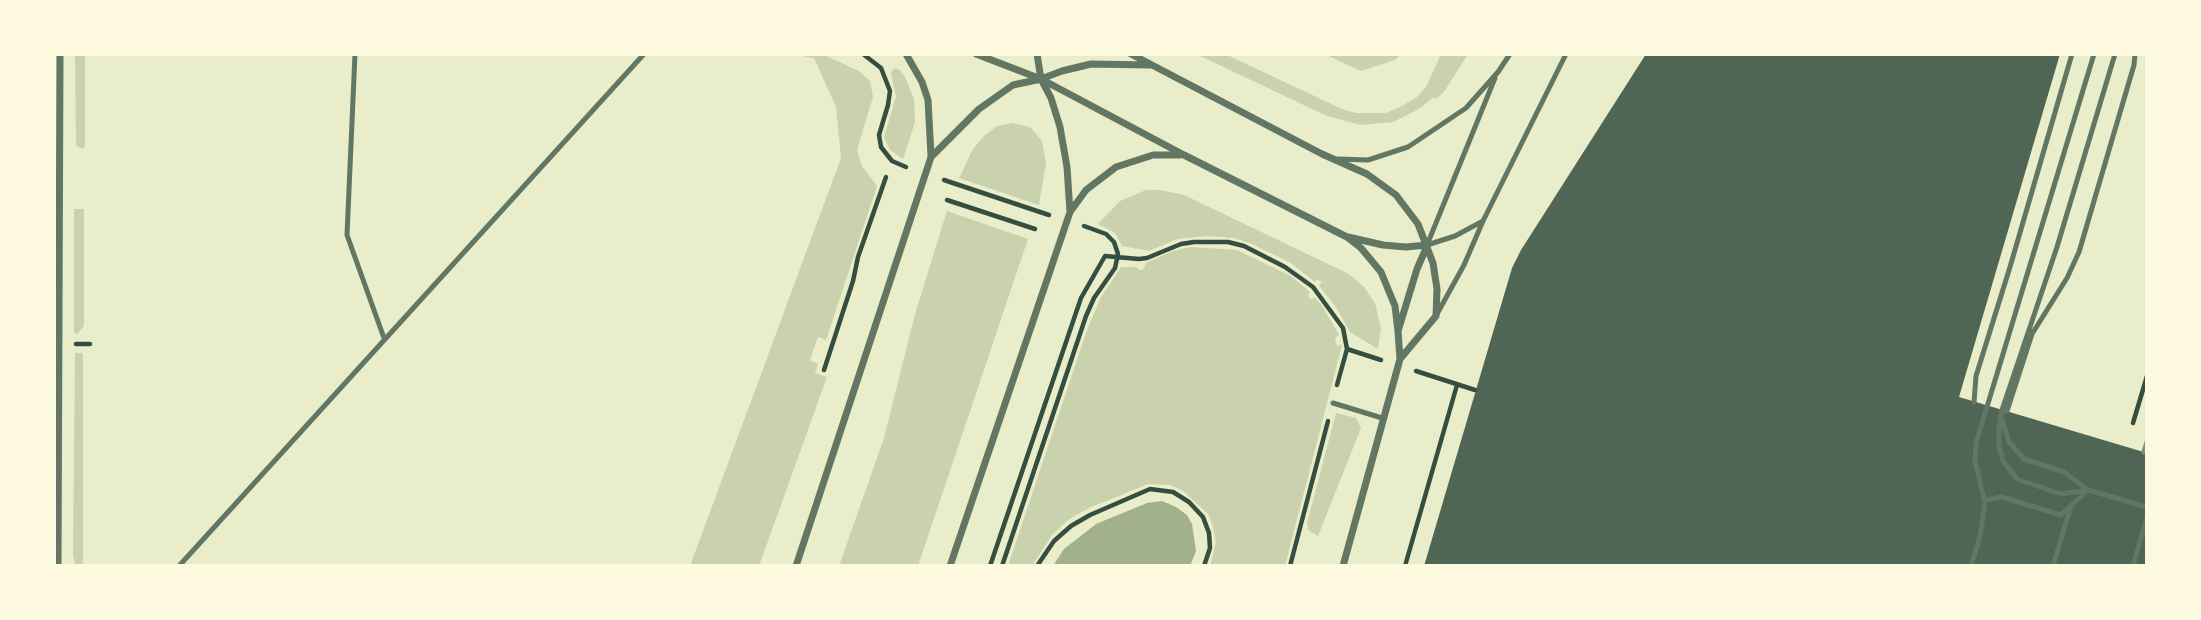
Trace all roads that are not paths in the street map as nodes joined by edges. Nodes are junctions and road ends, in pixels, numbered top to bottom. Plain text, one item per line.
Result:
1 (60, 54) edge
2 (355, 54) edge
3 (644, 54) edge
4 (906, 54) edge
5 (976, 54) edge
6 (1037, 54) edge
7 (1131, 54) edge
8 (1510, 54) edge
9 (1566, 54) edge
10 (2072, 54) edge
11 (2094, 54) edge
12 (2115, 54) edge
13 (2136, 54) edge
14 (1150, 65) junction
15 (1498, 72) junction
16 (1041, 79) junction
17 (1322, 154) junction
18 (1184, 155) junction
19 (931, 157) junction
20 (1070, 212) junction
21 (1483, 221) junction
22 (1347, 237) junction
23 (1427, 245) junction
24 (1436, 316) junction
25 (1398, 331) junction
26 (384, 338) junction
27 (1400, 359) junction
28 (1974, 402) dead end
29 (1333, 403) road end
30 (2005, 411) junction
31 (1382, 418) junction
32 (2088, 490) junction
33 (1985, 500) junction
34 (2071, 506) junction
35 (2147, 507) edge
36 (2147, 517) edge
37 (58, 566) edge
38 (179, 566) edge
39 (796, 566) edge
40 (950, 566) edge
41 (1343, 566) edge
42 (1971, 566) edge
43 (2053, 566) edge
44 (2133, 566) edge

1 - 37 street
2 - 26 lane
3 - 26 lane
4 - 19 street
5 - 16 street
6 - 16 street
7 - 14 street
8 - 15 lane
9 - 21 lane
10 - 28 lane
11 - 33 lane
12 - 30 lane
13 - 30 lane
14 - 16 street
14 - 17 street
15 - 17 lane
15 - 23 lane
16 - 18 street
16 - 19 street
16 - 20 street
17 - 23 street
18 - 20 street
18 - 22 street
19 - 39 street
20 - 40 street
21 - 23 lane
21 - 24 lane
22 - 23 street
22 - 25 street
23 - 24 street
23 - 25 street
24 - 27 street
25 - 27 street
26 - 38 lane
27 - 31 street
29 - 31 lane
30 - 32 lane
30 - 32 lane
31 - 41 street
32 - 34 lane
32 - 35 lane
33 - 34 lane
33 - 42 lane
34 - 43 lane
36 - 44 lane

